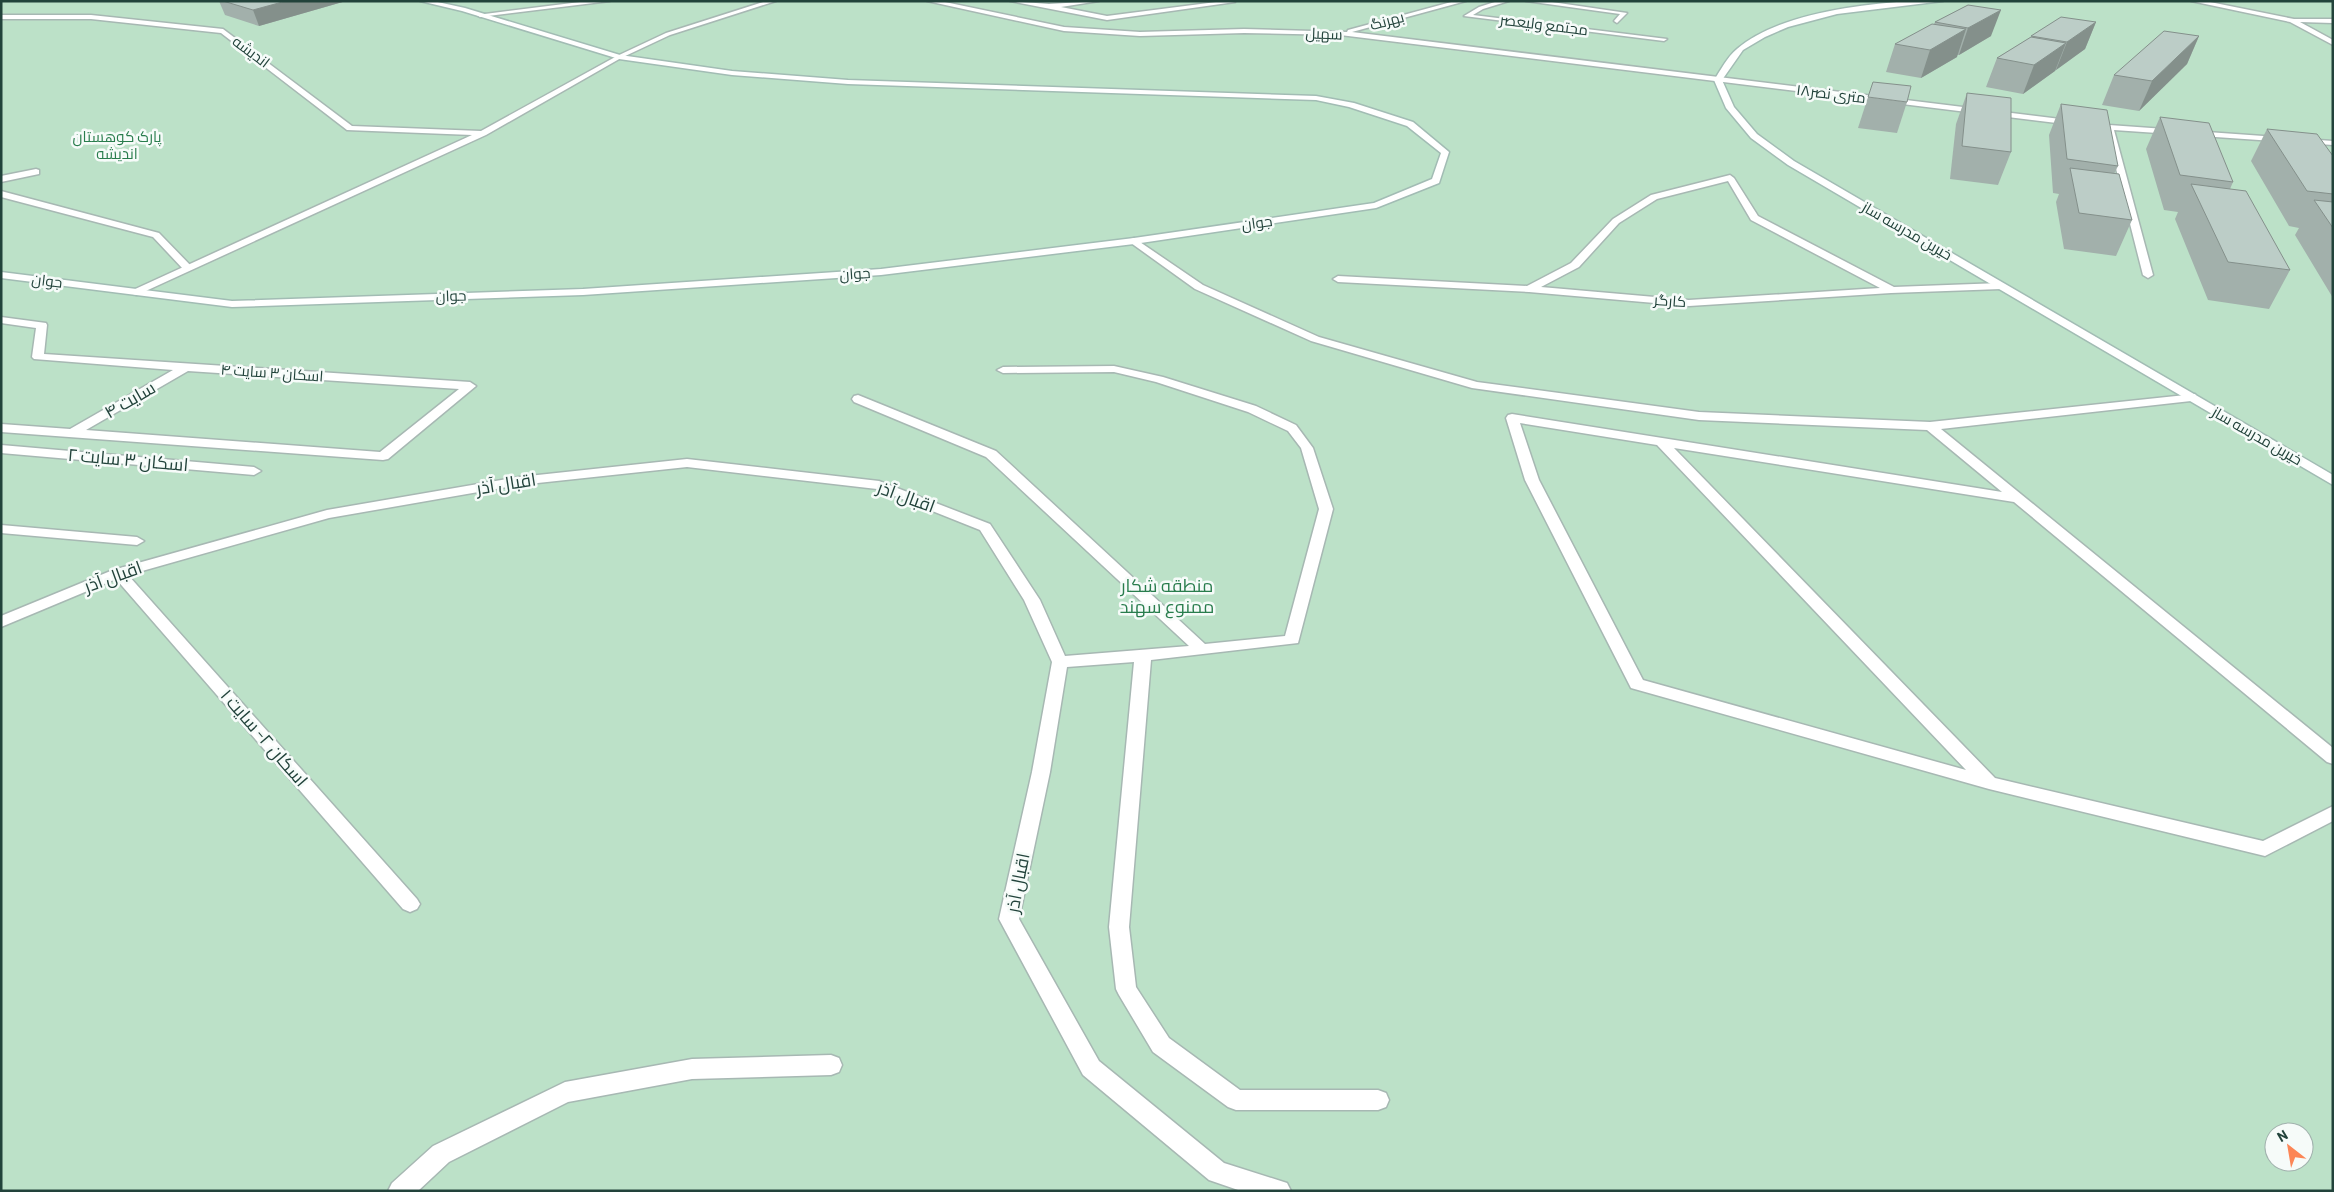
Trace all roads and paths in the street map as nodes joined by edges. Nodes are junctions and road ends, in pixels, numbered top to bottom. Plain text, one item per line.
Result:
1 (422, 1) edge
2 (607, 1) edge
3 (773, 1) edge
4 (930, 1) edge
5 (1012, 1) edge
6 (1096, 1) edge
7 (1463, 1) edge
8 (1506, 1) edge
9 (1529, 1) edge
10 (1940, 1) edge
11 (2194, 1) edge
12 (1232, 2) edge
13 (1049, 6) junction
14 (480, 15) junction
15 (1, 17) edge
16 (1616, 20) dead end
17 (2292, 20) junction
18 (2333, 21) edge
19 (1340, 34) junction
20 (1664, 39) dead end
21 (2333, 43) edge
22 (619, 57) junction
23 (1718, 80) junction
24 (2109, 128) junction
25 (483, 133) junction
26 (2333, 143) edge
27 (36, 172) dead end
28 (1, 179) edge
29 (1, 194) edge
30 (1134, 241) junction
31 (188, 268) junction
32 (1, 275) edge
33 (2148, 275) dead end
34 (1338, 279) dead end
35 (2001, 286) junction
36 (1529, 289) junction
37 (1891, 290) junction
38 (137, 292) junction
39 (1, 320) edge
40 (186, 367) junction
41 (1003, 370) dead end
42 (2191, 398) junction
43 (858, 399) dead end
44 (1930, 426) junction
45 (1, 428) edge
46 (73, 433) junction
47 (1662, 443) junction
48 (1, 449) edge
49 (254, 471) dead end
50 (2333, 481) edge
51 (2019, 499) junction
52 (1, 528) edge
53 (137, 541) dead end
54 (118, 572) junction
55 (1, 622) edge
56 (1201, 649) junction
57 (1142, 656) junction
58 (1060, 662) junction
59 (2333, 758) edge
60 (1989, 783) junction
61 (2333, 813) edge
62 (410, 904) dead end
63 (831, 1065) dead end
64 (1378, 1100) dead end
65 (400, 1191) edge
66 (1279, 1191) edge

1 - 14 street, جوان
2 - 14 street
3 - 22 street
4 - 19 street, سهیل
5 - 13 street
6 - 13 street
7 - 19 street, بهرنگ
8 - 20 street, مجتمع ولیعصر
9 - 16 street
10 - 23 street
11 - 17 street
12 - 13 street
14 - 22 street, جوان
15 - 25 street, اندیشه
17 - 18 street
17 - 21 street
19 - 23 street, سهیل
22 - 25 street
22 - 30 street, جوان
23 - 24 street, ۱۸متری نصر
23 - 35 street, خیرین مدرسه ساز
24 - 26 street, ۱۸متری نصر
24 - 33 street
25 - 31 street
27 - 28 street
29 - 31 street
30 - 38 street, جوان
30 - 44 street
31 - 38 street
32 - 38 street, جوان
34 - 36 street, کارگر
35 - 37 street, کارگر
35 - 42 street, خیرین مدرسه ساز
36 - 37 street, کارگر
36 - 37 street
39 - 40 street, اسکان ۳ سایت ۴
40 - 46 street, سایت ۴
40 - 46 street, اسکان ۳ سایت ۴
41 - 56 street
42 - 44 street
42 - 50 street, خیرین مدرسه ساز
43 - 56 street
44 - 51 street
45 - 46 street
47 - 51 street
47 - 60 street
47 - 60 street
48 - 49 street, اسکان ۳ سایت ۲
51 - 59 street
52 - 53 street
54 - 55 street, اقبال آذر
54 - 58 street, اقبال آذر
54 - 62 street, اسکان ۲- سایت ۱
56 - 57 street
57 - 58 street
57 - 64 street
58 - 66 street, اقبال آذر
60 - 61 street
63 - 65 street

